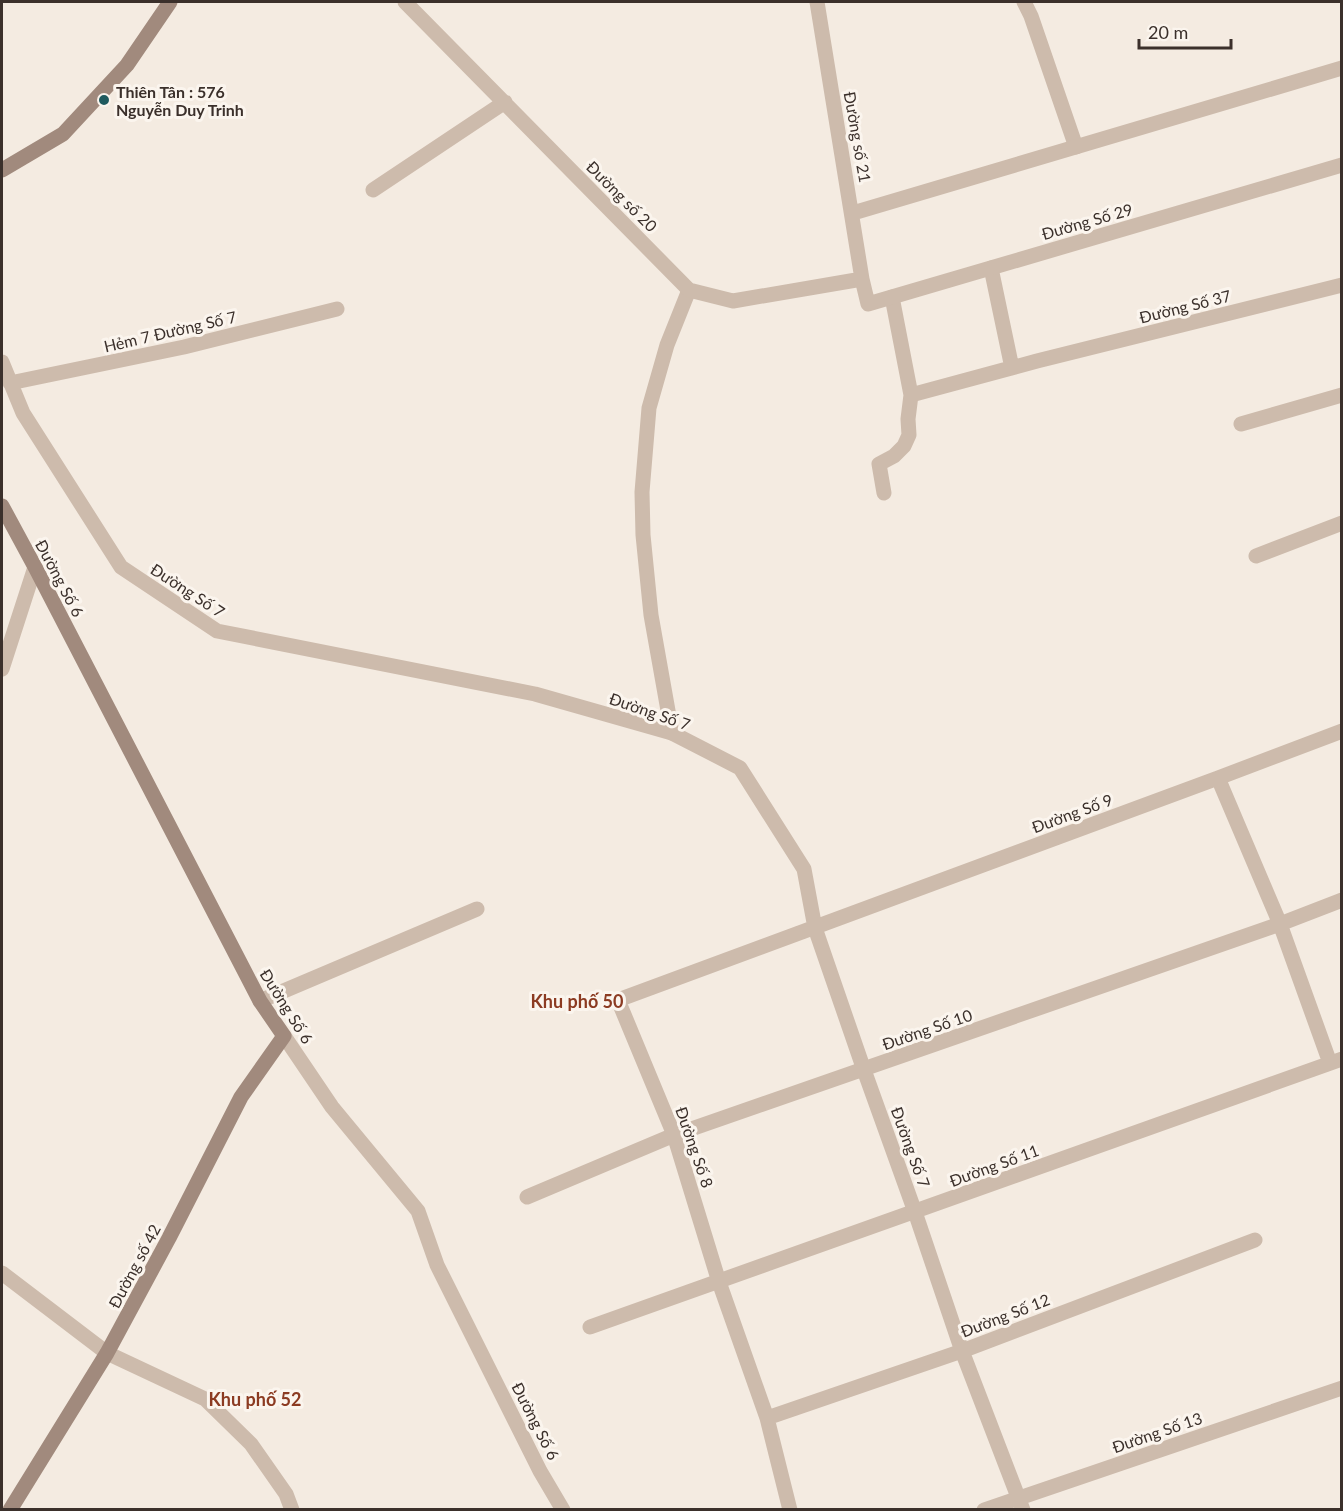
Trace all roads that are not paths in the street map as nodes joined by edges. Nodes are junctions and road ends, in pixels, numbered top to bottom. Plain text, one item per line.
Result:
1 (170, 2) edge
2 (405, 2) edge
3 (817, 2) edge
4 (1024, 2) edge
5 (1341, 68) edge
6 (505, 102) junction
7 (1076, 147) junction
8 (1341, 165) edge
9 (2, 170) edge
10 (374, 190) dead end
11 (853, 213) junction
12 (991, 268) junction
13 (862, 279) junction
14 (1341, 285) edge
15 (689, 290) junction
16 (892, 297) junction
17 (337, 309) dead end
18 (2, 362) edge
19 (1012, 368) junction
20 (10, 383) junction
21 (911, 395) junction
22 (1341, 395) edge
23 (1241, 424) dead end
24 (884, 493) dead end
25 (2, 506) edge
26 (1341, 523) edge
27 (1256, 556) dead end
28 (35, 567) junction
29 (2, 669) edge
30 (1341, 731) edge
31 (672, 733) junction
32 (1218, 778) junction
33 (1341, 900) edge
34 (477, 909) dead end
35 (1280, 924) junction
36 (815, 928) junction
37 (260, 1000) junction
38 (284, 1036) junction
39 (1336, 1061) edge
40 (864, 1070) junction
41 (674, 1136) junction
42 (527, 1197) dead end
43 (915, 1212) junction
44 (1254, 1240) dead end
45 (2, 1273) edge
46 (719, 1282) junction
47 (590, 1327) dead end
48 (962, 1351) junction
49 (107, 1353) junction
50 (1341, 1388) edge
51 (767, 1418) junction
52 (1021, 1504) edge
53 (10, 1509) edge
54 (292, 1509) edge
55 (563, 1509) edge
56 (790, 1509) edge
57 (984, 1509) edge

1 - 9 street
2 - 6 street, Đường số 20
3 - 11 street, Đường số 21
4 - 7 street
5 - 7 street
6 - 10 street
6 - 15 street, Đường số 20
7 - 11 street
8 - 12 street, Đường Số 29
11 - 13 street, Đường số 21
12 - 16 street, Đường Số 29
12 - 19 street
13 - 15 street
13 - 16 street, Đường Số 29
14 - 19 street, Đường Số 37
15 - 31 street
16 - 21 street
17 - 20 street, Hẻm 7 Đường Số 7
18 - 20 street, Đường Số 7
19 - 21 street, Đường Số 37
20 - 31 street, Đường Số 7
21 - 24 street
22 - 23 street
25 - 28 street, Đường Số 6
26 - 27 street
28 - 29 street
28 - 37 street, Đường Số 6
30 - 32 street, Đường Số 9
31 - 36 street, Đường Số 7
32 - 35 street
32 - 36 street, Đường Số 9
33 - 35 street, Đường Số 10
34 - 37 street
35 - 39 street
35 - 40 street, Đường Số 10
36 - 40 street, Đường Số 7
36 - 41 street, Đường Số 8
37 - 38 street, Đường Số 6
38 - 49 street, Đường số 42
38 - 55 street, Đường Số 6
39 - 43 street, Đường Số 11
40 - 41 street, Đường Số 10
40 - 43 street, Đường Số 7
41 - 42 street, Đường Số 10
41 - 46 street, Đường Số 8
43 - 46 street, Đường Số 11
43 - 48 street, Đường Số 7
44 - 48 street, Đường Số 12
45 - 49 street
46 - 47 street, Đường Số 11
46 - 51 street, Đường Số 8
48 - 51 street, Đường Số 12
48 - 52 street, Đường Số 7
49 - 53 street, Đường số 42
49 - 54 street
50 - 52 street, Đường Số 13
51 - 56 street, Đường Số 8
52 - 57 street, Đường Số 13

